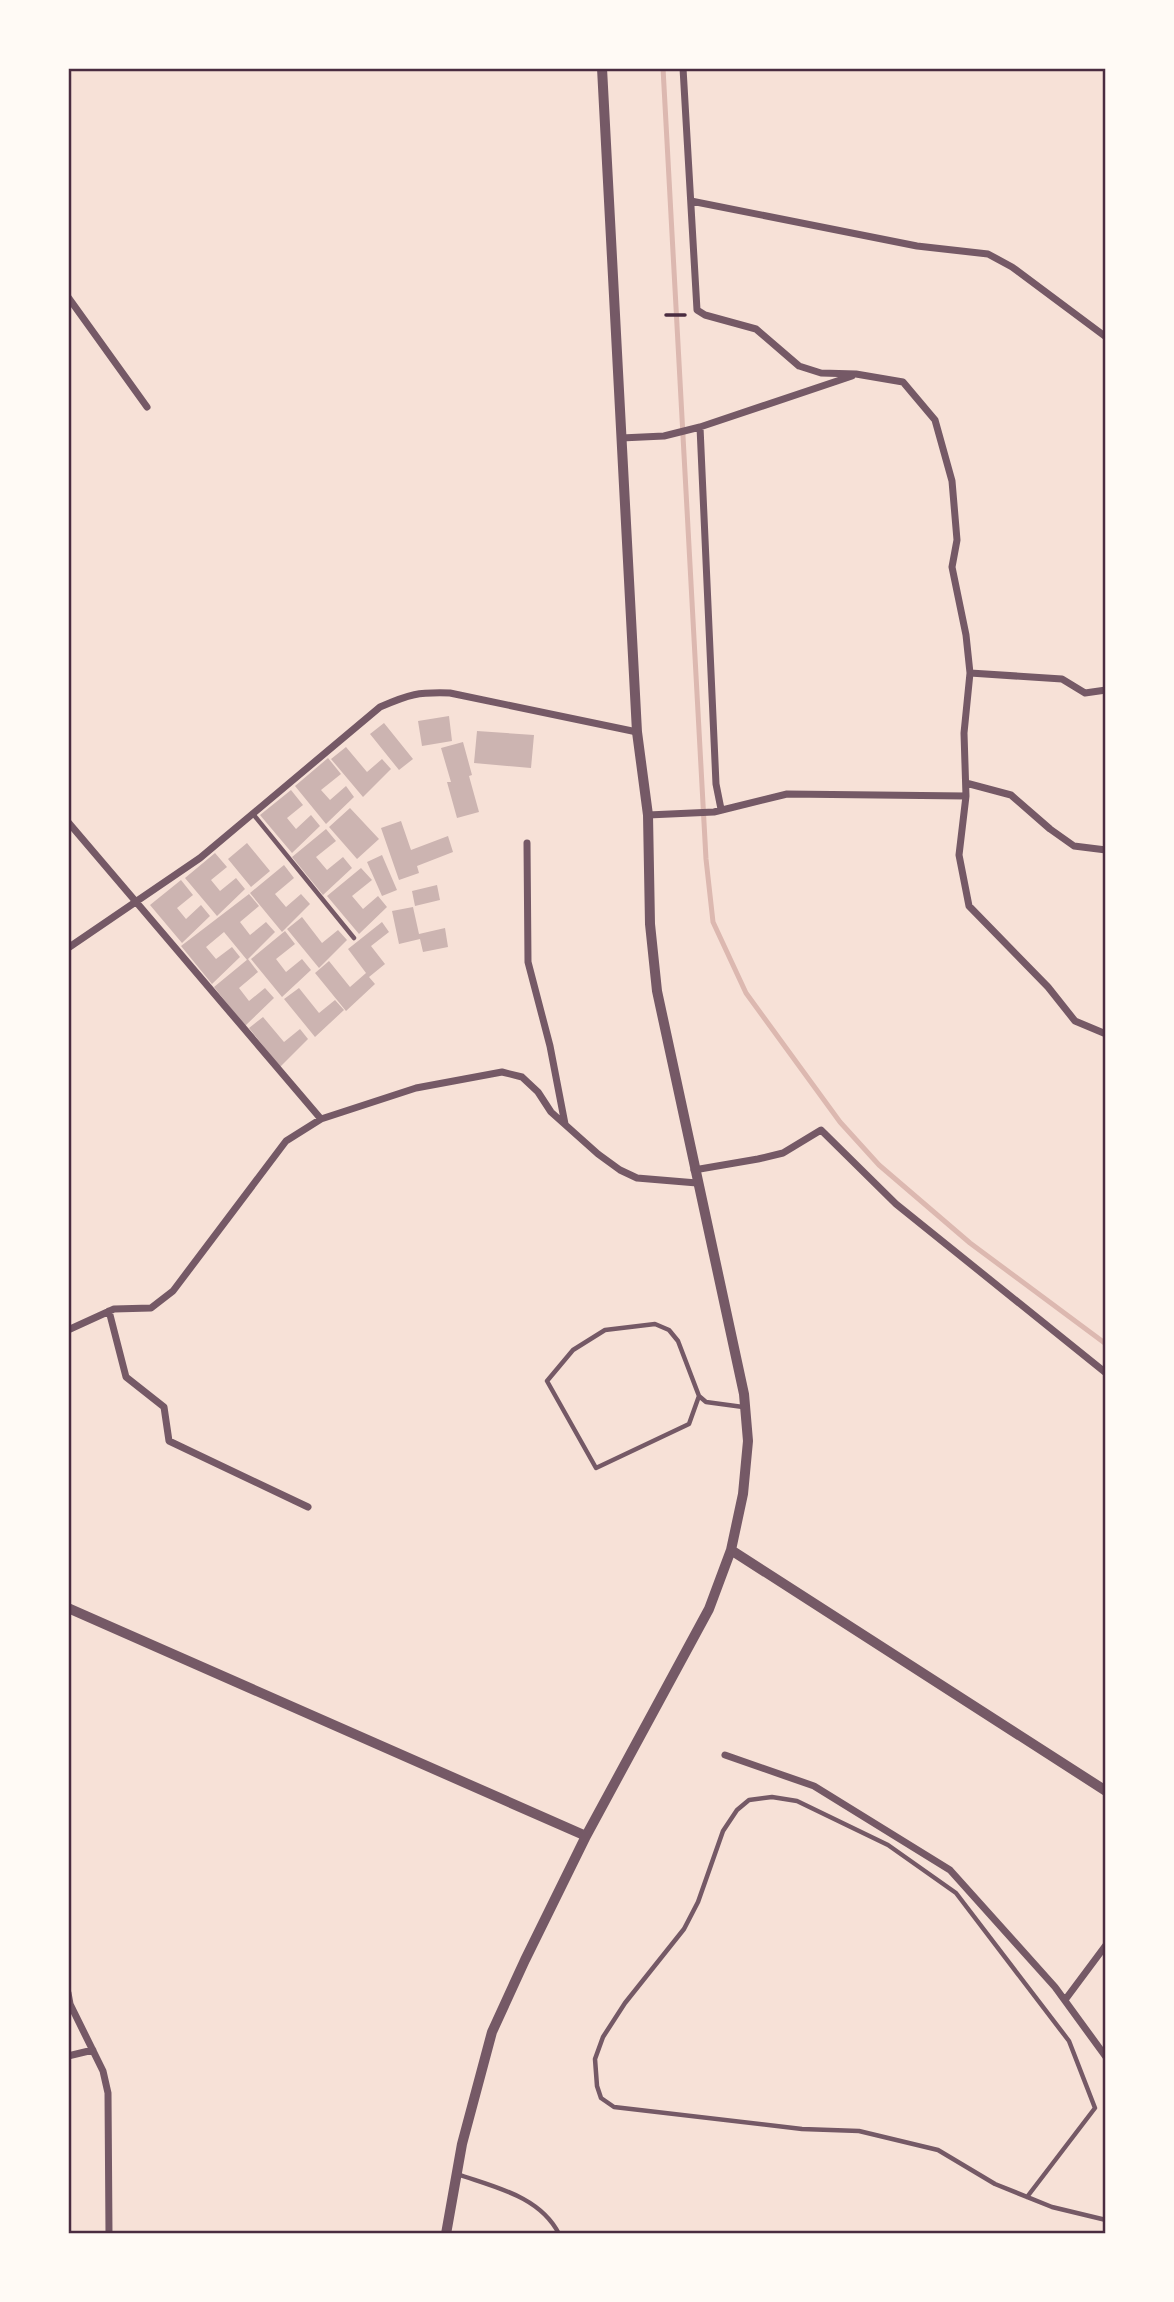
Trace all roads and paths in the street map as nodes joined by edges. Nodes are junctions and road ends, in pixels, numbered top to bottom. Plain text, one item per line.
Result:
1 (602, 68) edge
2 (684, 68) edge
3 (691, 201) junction
4 (68, 297) edge
5 (667, 315) dead end
6 (688, 315) dead end
7 (1106, 337) edge
8 (856, 374) junction
9 (147, 407) dead end
10 (696, 429) junction
11 (621, 438) junction
12 (971, 673) junction
13 (1106, 690) edge
14 (637, 732) junction
15 (966, 783) junction
16 (966, 796) junction
17 (718, 811) junction
18 (252, 813) junction
19 (648, 815) junction
20 (68, 822) edge
21 (527, 843) dead end
22 (1106, 850) edge
23 (136, 903) junction
24 (354, 938) dead end
25 (68, 948) edge
26 (1106, 1034) edge
27 (321, 1119) junction
28 (565, 1125) junction
29 (694, 1170) junction
30 (697, 1183) junction
31 (110, 1311) junction
32 (68, 1330) edge
33 (1106, 1373) edge
34 (699, 1396) junction
35 (745, 1408) junction
36 (308, 1507) dead end
37 (731, 1550) junction
38 (68, 1608) edge
39 (725, 1755) dead end
40 (1106, 1791) edge
41 (586, 1836) junction
42 (1106, 1945) edge
43 (68, 1993) edge
44 (1065, 2000) junction
45 (93, 2050) junction
46 (68, 2056) edge
47 (1106, 2057) edge
48 (456, 2174) junction
49 (1027, 2197) junction
50 (1106, 2220) edge
51 (109, 2234) edge
52 (446, 2234) edge
53 (559, 2234) edge

1 - 11 street
2 - 3 street
3 - 7 street
3 - 8 street
4 - 9 street
5 - 6 path
8 - 10 street
8 - 12 street
10 - 11 street
10 - 17 street
11 - 14 street
12 - 13 street
12 - 15 street
14 - 18 street
14 - 19 street
15 - 16 street
15 - 22 street
16 - 17 street
16 - 26 street
17 - 19 street
18 - 23 street
18 - 24 lane
19 - 29 street
20 - 23 street
21 - 28 street
23 - 25 street
23 - 27 street
27 - 28 street
27 - 31 street
28 - 30 street
29 - 30 street
29 - 33 street
30 - 35 street
31 - 32 street
31 - 36 street
34 - 34 lane
34 - 35 lane
35 - 37 street
37 - 40 street
37 - 41 street
38 - 41 street
39 - 44 street
41 - 48 street
42 - 44 street
43 - 45 street
44 - 47 street
45 - 46 street
45 - 51 street
48 - 52 street
48 - 53 lane
49 - 49 lane
49 - 50 lane

